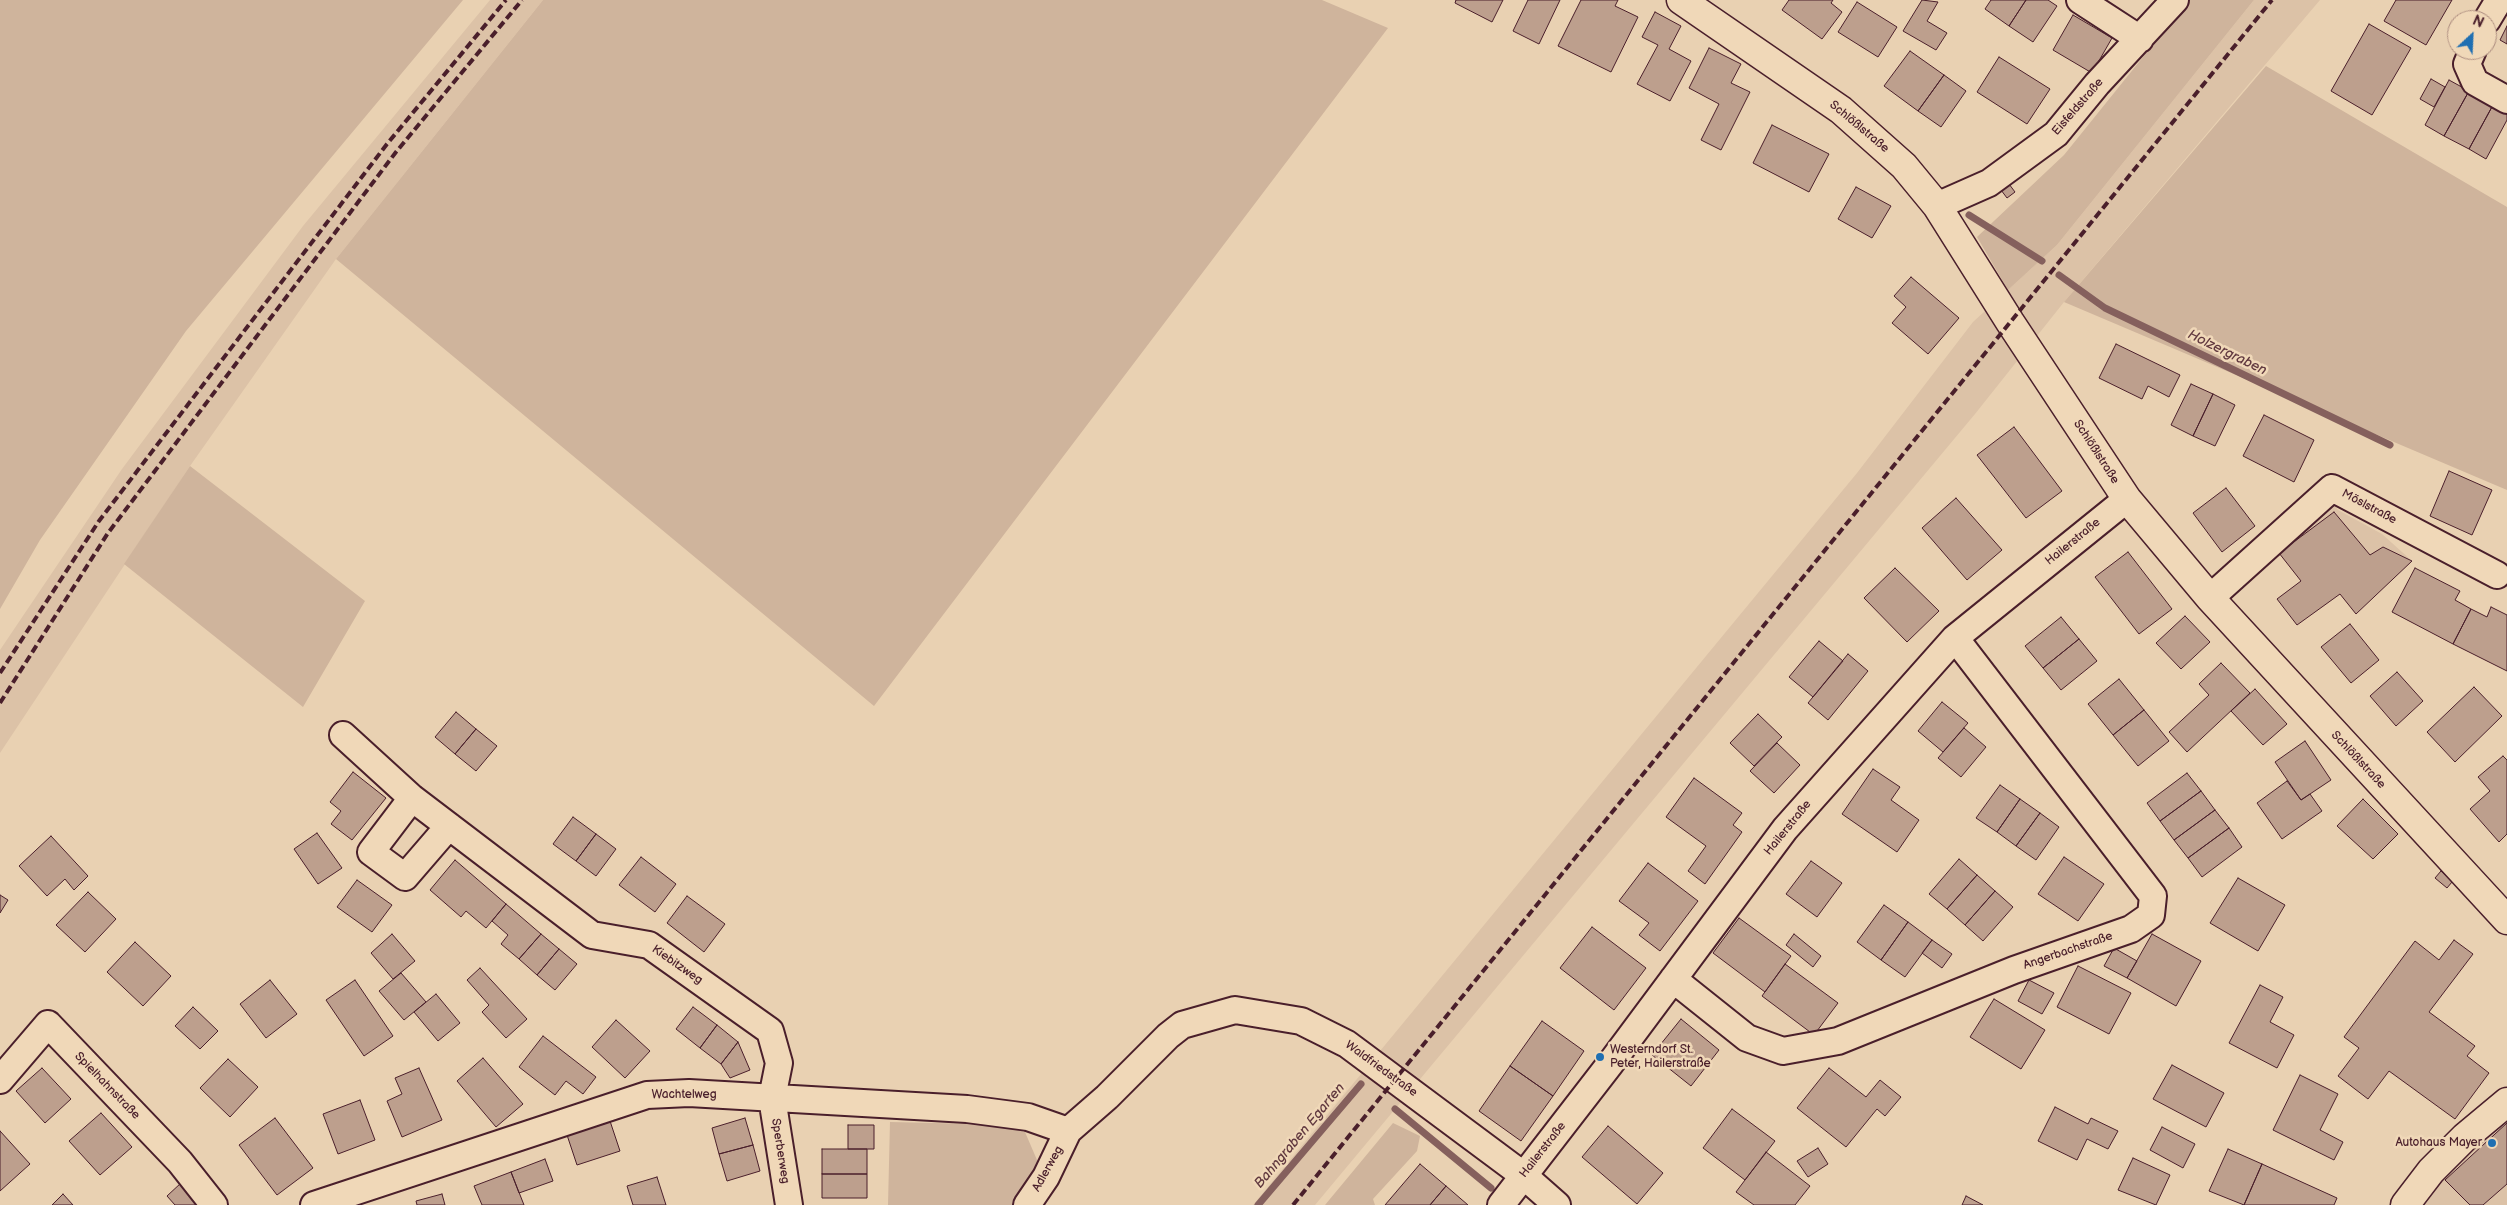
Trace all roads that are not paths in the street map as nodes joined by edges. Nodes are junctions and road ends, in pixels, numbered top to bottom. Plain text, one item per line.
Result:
1 (1682, 0) edge
2 (2080, 0) edge
3 (2176, 0) edge
4 (2140, 39) junction
5 (2469, 60) edge
6 (2507, 100) edge
7 (1937, 206) junction
8 (2127, 499) junction
9 (2498, 575) dead end
10 (2210, 598) junction
11 (1955, 638) junction
12 (343, 735) dead end
13 (412, 798) junction
14 (449, 826) junction
15 (2507, 920) edge
16 (1673, 980) junction
17 (0, 1080) edge
18 (772, 1098) junction
19 (2507, 1102) edge
20 (1068, 1131) junction
21 (1523, 1175) junction
22 (214, 1205) edge
23 (314, 1205) edge
24 (789, 1205) edge
25 (1027, 1205) edge
26 (1502, 1205) edge
27 (1557, 1205) edge
28 (2405, 1205) edge

1 - 7 street, Schlößlstraße
2 - 4 street
3 - 4 street, Eisfeldstraße
4 - 7 street, Eisfeldstraße
5 - 6 street
7 - 8 street, Schlößlstraße
8 - 10 street, Schlößlstraße
8 - 11 street, Hailerstraße
9 - 10 street, Möslstraße
10 - 15 street, Schlößlstraße
11 - 16 street, Hailerstraße
11 - 16 street, Angerbachstraße
12 - 13 street, Kiebitzweg
13 - 14 street, Kiebitzweg
13 - 14 street
14 - 18 street, Kiebitzweg
16 - 21 street, Hailerstraße
17 - 22 street, Spielhahnstraße
18 - 20 street, Wachtelweg
18 - 23 street, Wachtelweg
18 - 24 street, Sperberweg
19 - 28 street
20 - 21 street, Waldfriedstraße
20 - 25 street, Adlerweg
21 - 26 street, Hailerstraße
21 - 27 street, Waldfriedstraße

